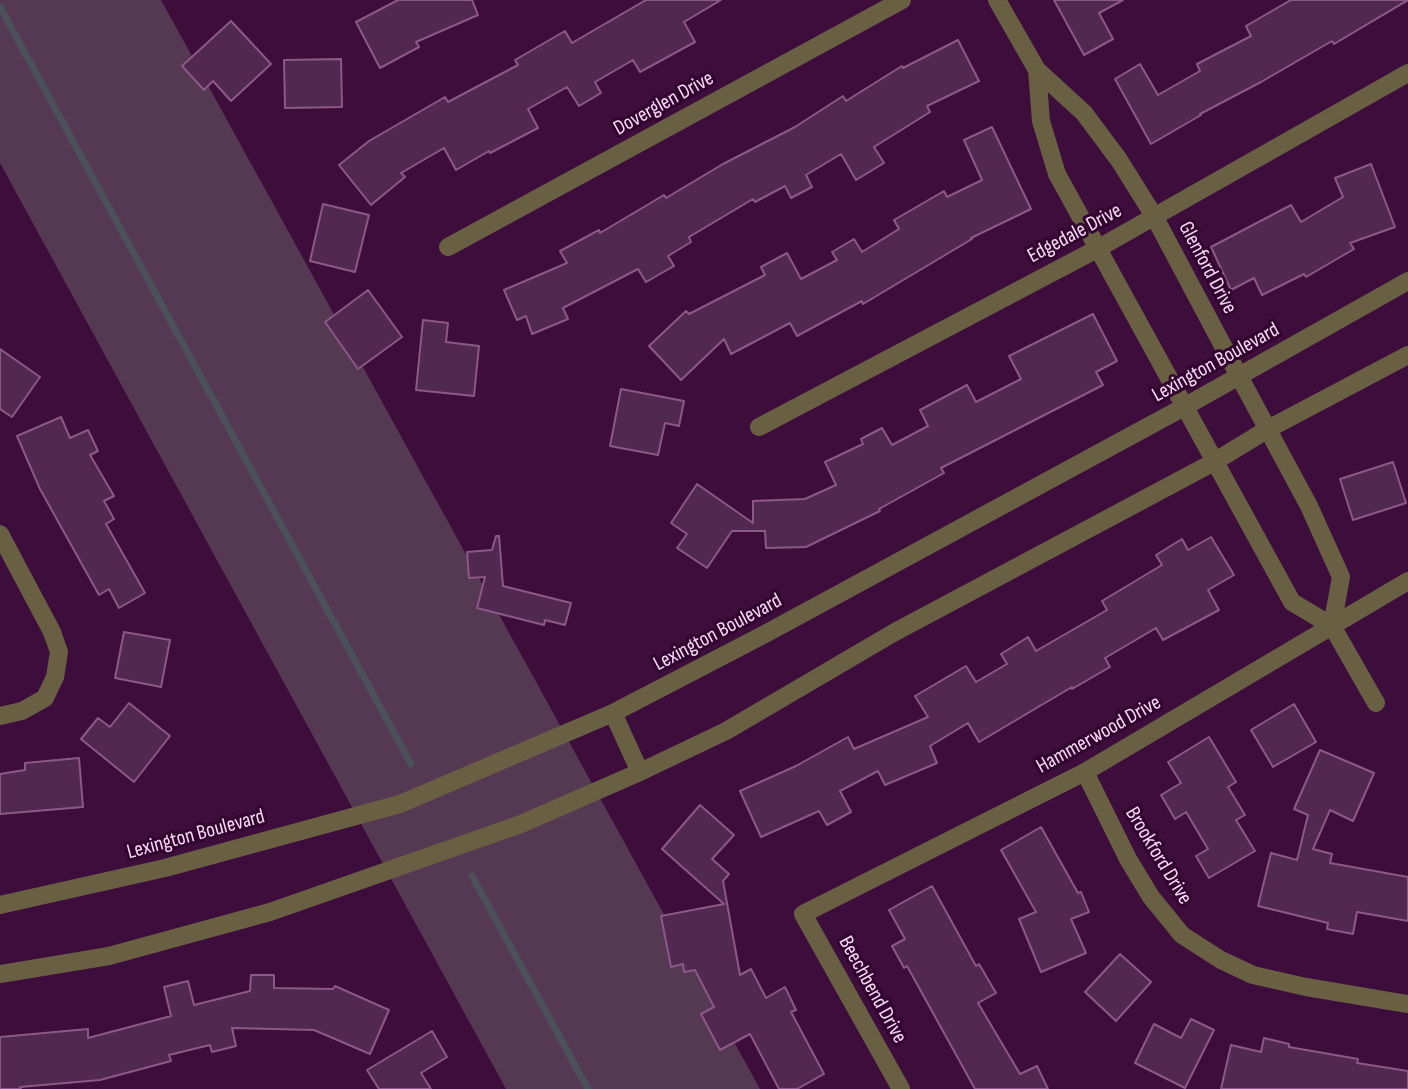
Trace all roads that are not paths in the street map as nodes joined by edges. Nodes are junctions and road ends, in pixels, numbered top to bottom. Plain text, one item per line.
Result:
1 (902, 0) edge
2 (997, 0) edge
3 (1037, 70) junction
4 (1408, 73) edge
5 (1154, 216) junction
6 (448, 247) dead end
7 (1097, 249) junction
8 (1408, 281) edge
9 (1408, 355) edge
10 (1240, 376) junction
11 (1184, 407) junction
12 (759, 427) dead end
13 (1268, 429) junction
14 (1214, 462) junction
15 (0, 534) edge
16 (1408, 581) edge
17 (1332, 626) junction
18 (1376, 702) dead end
19 (612, 713) junction
20 (0, 716) edge
21 (640, 772) junction
22 (1085, 772) junction
23 (0, 905) edge
24 (803, 914) joint
25 (0, 974) edge
26 (1408, 1004) edge
27 (901, 1089) edge

1 - 6 street, Doverglen Drive
2 - 3 street, Glenford Drive
3 - 5 street, Glenford Drive
3 - 7 street, Glenford Drive
4 - 5 street, Edgedale Drive
5 - 7 street, Edgedale Drive
5 - 10 street, Glenford Drive
7 - 11 street, Glenford Drive
7 - 12 street, Edgedale Drive
8 - 10 street, Lexington Boulevard
9 - 13 street
10 - 11 street, Lexington Boulevard
10 - 13 street, Glenford Drive
11 - 14 street, Glenford Drive
11 - 19 street, Lexington Boulevard
13 - 14 street
13 - 17 street, Glenford Drive
14 - 17 street, Glenford Drive
14 - 21 street
15 - 20 street
16 - 17 street, Hammerwood Drive
17 - 18 street, Glenford Drive
17 - 22 street, Hammerwood Drive
19 - 21 street
19 - 23 street, Lexington Boulevard
21 - 25 street
22 - 24 street, Hammerwood Drive
22 - 26 street, Brookford Drive
24 - 27 street, Beechbend Drive

